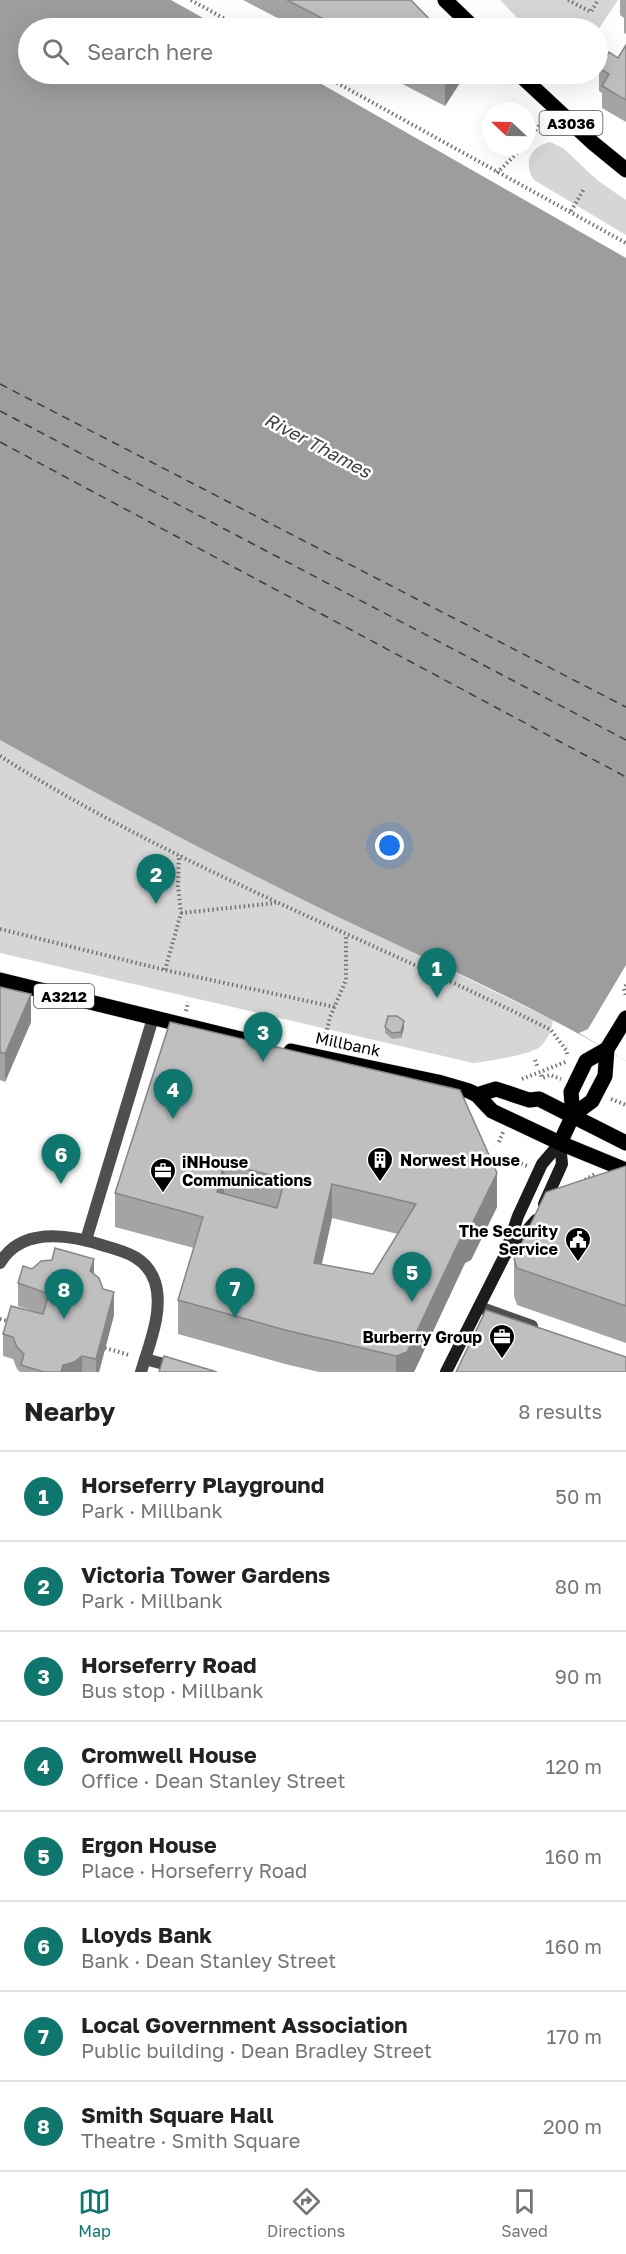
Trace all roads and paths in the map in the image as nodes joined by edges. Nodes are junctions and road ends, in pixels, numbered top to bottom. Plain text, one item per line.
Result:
1 (191, 0) edge
2 (445, 0) edge
3 (568, 0) edge
4 (598, 0) edge
5 (223, 18) edge
6 (464, 18) edge
7 (339, 84) edge
8 (530, 84) edge
9 (541, 123) dead end
10 (536, 129) edge
11 (513, 156) edge
12 (626, 170) edge
13 (496, 172) junction
14 (585, 189) dead end
15 (571, 211) junction
16 (626, 243) edge
17 (0, 756) edge
18 (179, 855) junction
19 (278, 902) junction
20 (182, 913) junction
21 (0, 929) edge
22 (346, 935) junction
23 (165, 970) junction
24 (0, 980) edge
25 (626, 985) edge
26 (626, 996) edge
27 (335, 1007) junction
28 (153, 1018) junction
29 (626, 1018) edge
30 (326, 1034) dead end
31 (607, 1050) junction
32 (568, 1057) dead end
33 (535, 1060) dead end
34 (585, 1061) junction
35 (538, 1068) dead end
36 (541, 1074) dead end
37 (550, 1075) junction
38 (558, 1078) dead end
39 (518, 1080) dead end
40 (547, 1081) dead end
41 (477, 1095) junction
42 (607, 1098) dead end
43 (626, 1106) edge
44 (573, 1115) junction
45 (504, 1131) dead end
46 (499, 1142) dead end
47 (560, 1143) junction
48 (626, 1143) edge
49 (513, 1160) dead end
50 (528, 1166) dead end
51 (626, 1170) edge
52 (596, 1174) edge
53 (576, 1185) edge
54 (87, 1240) junction
55 (504, 1257) junction
56 (0, 1263) edge
57 (478, 1307) junction
58 (0, 1319) edge
59 (13, 1323) edge
60 (542, 1329) edge
61 (105, 1348) edge
62 (129, 1355) dead end
63 (145, 1359) junction
64 (141, 1372) edge
65 (194, 1372) edge
66 (446, 1372) edge

1 - 5 path
2 - 6 main road
3 - 4 path
7 - 13 path
8 - 12 main road, A3036
9 - 10 path
11 - 13 path
13 - 15 path
14 - 15 path
15 - 16 path
17 - 18 path
18 - 19 path
18 - 20 path
19 - 20 path
19 - 22 path
20 - 23 path
21 - 23 path
22 - 27 path
22 - 32 path
23 - 27 path
24 - 28 main road, Millbank / A3212
25 - 26 path
27 - 30 path
28 - 41 main road, Millbank / A3212
28 - 54 street
29 - 31 main road
31 - 34 main road
31 - 44 main road
33 - 35 path
34 - 39 path
34 - 44 main road
36 - 37 path
37 - 38 path
37 - 40 path
41 - 44 main road, Millbank / A3212
41 - 47 main road, Millbank / A3212
42 - 43 path
44 - 47 main road
44 - 48 main road, Millbank / A3212
45 - 46 path
47 - 51 main road, Millbank / A3212
47 - 55 main road
47 - 55 main road
49 - 50 path
52 - 53 path
54 - 56 street
54 - 63 street
55 - 57 main road
57 - 60 street
57 - 66 main road
58 - 59 path
61 - 62 path
63 - 64 street
63 - 65 street

